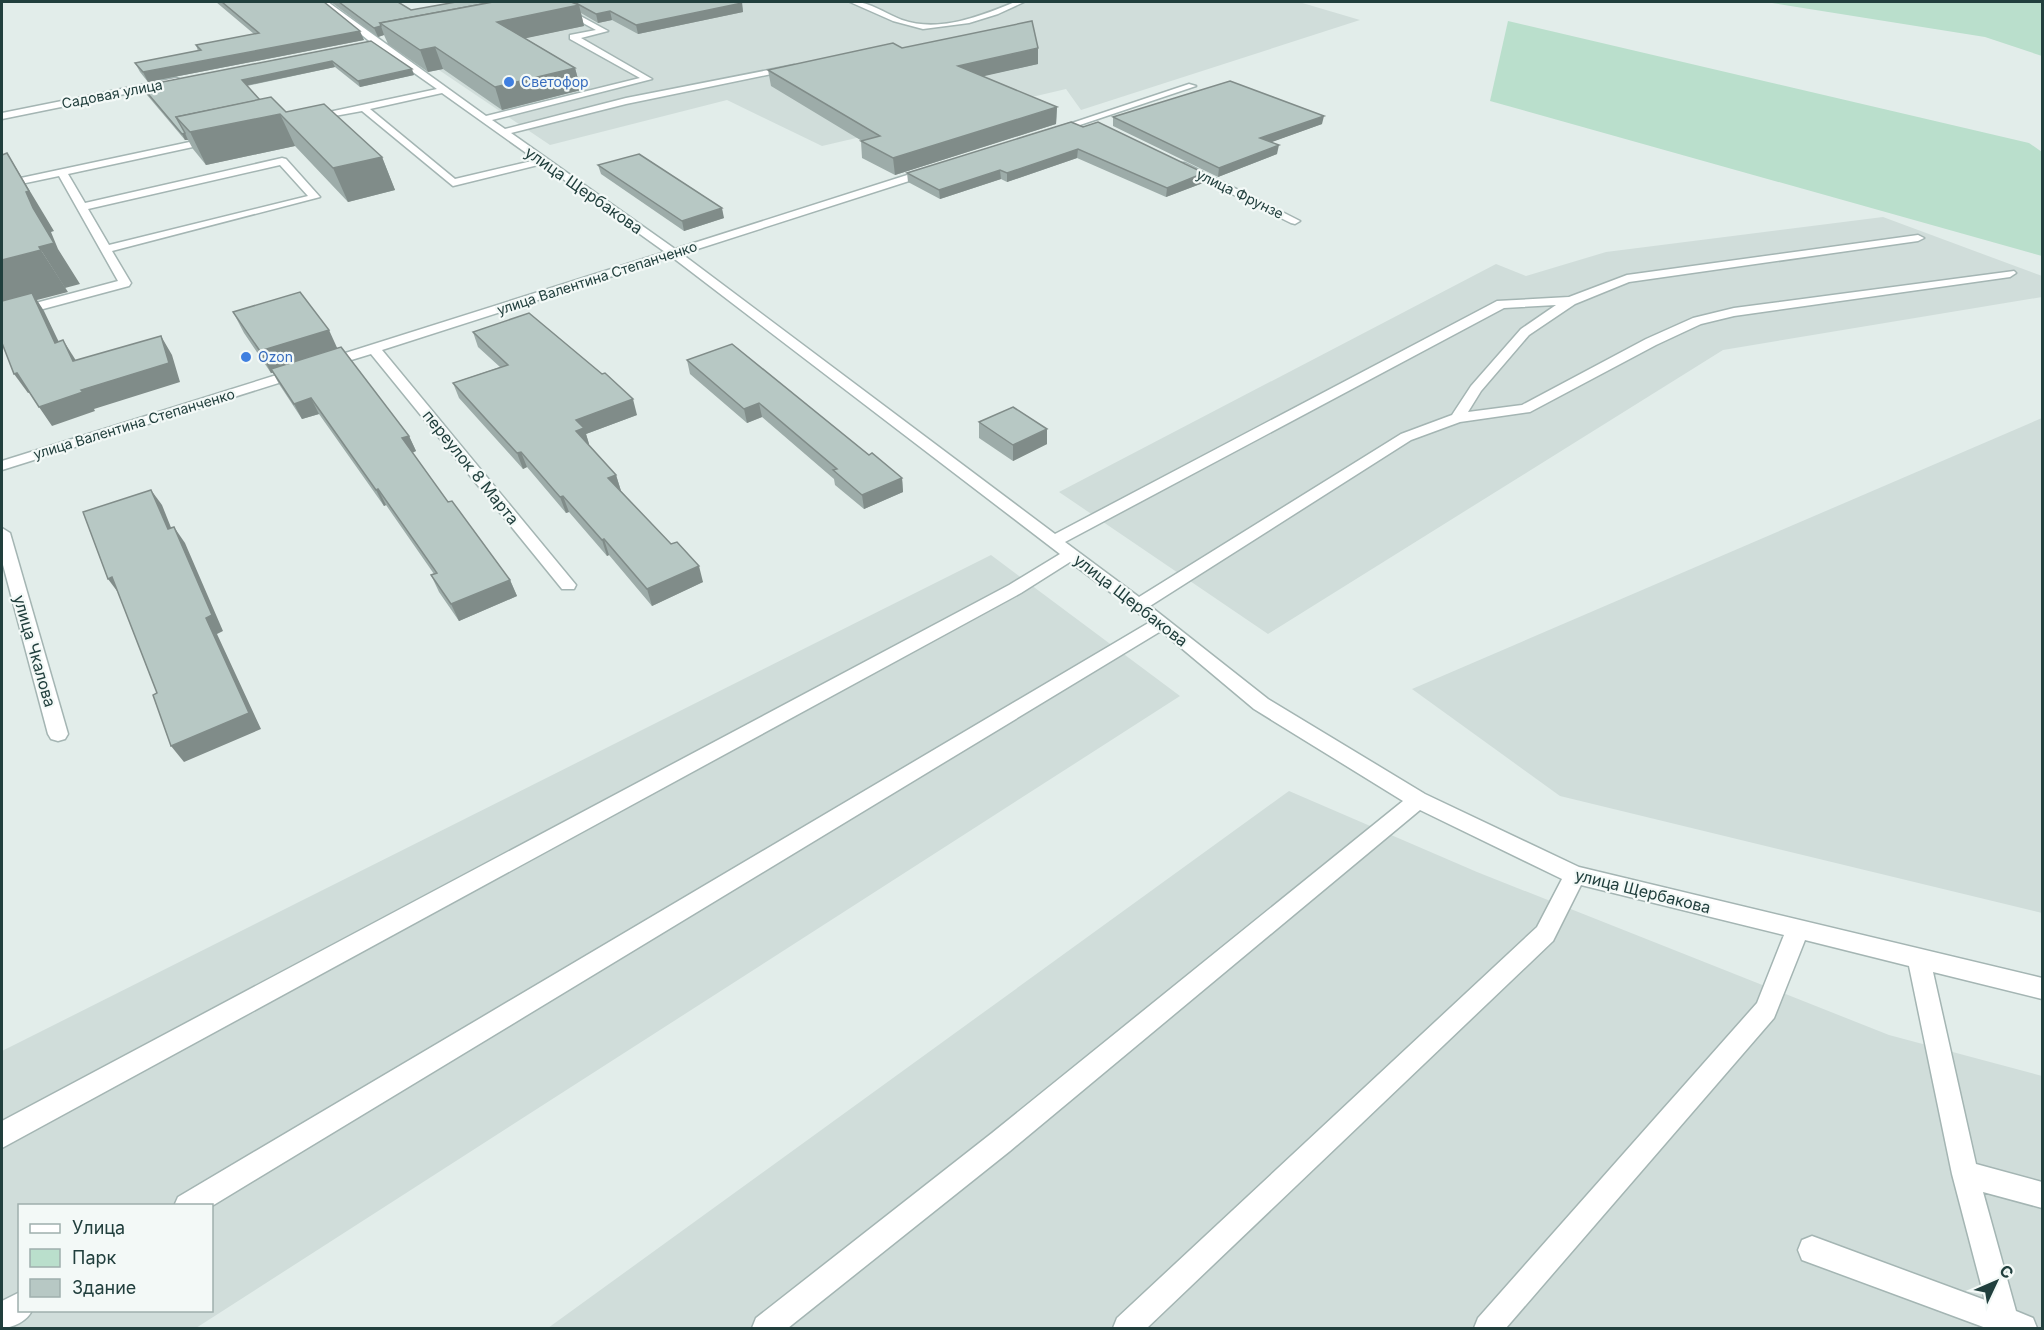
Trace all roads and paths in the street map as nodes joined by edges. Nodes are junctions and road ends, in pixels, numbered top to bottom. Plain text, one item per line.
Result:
1 (324, 2) edge
2 (575, 2) edge
3 (854, 2) edge
4 (1020, 2) edge
5 (387, 39) edge
6 (376, 42) junction
7 (364, 44) edge
8 (800, 65) edge
9 (189, 79) edge
10 (1192, 86) dead end
11 (444, 90) junction
12 (363, 107) junction
13 (2, 116) edge
14 (485, 119) junction
15 (1088, 120) junction
16 (294, 122) edge
17 (1098, 125) edge
18 (503, 132) junction
19 (1043, 134) edge
20 (226, 137) edge
21 (1171, 160) edge
22 (544, 161) junction
23 (942, 167) edge
24 (62, 172) junction
25 (2, 185) edge
26 (82, 207) junction
27 (1295, 221) dead end
28 (1918, 238) dead end
29 (106, 249) junction
30 (674, 253) junction
31 (2010, 273) dead end
32 (1571, 301) junction
33 (2, 316) edge
34 (374, 349) junction
35 (1457, 418) junction
36 (2, 466) edge
37 (2, 533) edge
38 (1054, 541) junction
39 (1071, 554) junction
40 (568, 585) dead end
41 (1139, 605) junction
42 (1162, 622) junction
43 (58, 734) dead end
44 (1418, 800) junction
45 (1575, 875) junction
46 (1798, 929) junction
47 (1919, 958) junction
48 (2043, 988) edge
49 (2, 1135) edge
50 (1965, 1174) junction
51 (2043, 1195) edge
52 (190, 1204) edge
53 (1812, 1250) dead end
54 (18, 1307) edge
55 (2, 1317) edge
56 (2014, 1326) edge
57 (766, 1329) edge
58 (1127, 1329) edge
59 (1488, 1329) edge

1 - 6 street, улица Щербакова
2 - 14 street
3 - 4 street
5 - 6 street
6 - 7 street
6 - 11 street, улица Щербакова
8 - 18 street
9 - 13 street, Садовая улица
10 - 15 street
11 - 12 street
11 - 14 street, улица Щербакова
12 - 16 street
12 - 22 street
14 - 18 street, улица Щербакова
15 - 17 street
15 - 19 street
18 - 22 street, улица Щербакова
20 - 24 street
21 - 27 street, улица Фрунзе
22 - 30 street, улица Щербакова
23 - 30 street, улица Валентина Степанченко
24 - 25 street
24 - 26 street
26 - 29 street
26 - 29 street
28 - 32 street
29 - 33 street
30 - 34 street, улица Валентина Степанченко
30 - 38 street, улица Щербакова
31 - 35 street
32 - 35 street
32 - 38 street
34 - 36 street, улица Валентина Степанченко
34 - 40 street, переулок 8 Марта
35 - 41 street
37 - 43 street, улица Чкалова
38 - 39 street, улица Щербакова
39 - 41 street, улица Щербакова
39 - 49 street
41 - 42 street, улица Щербакова
42 - 44 street, улица Щербакова
42 - 52 street
44 - 45 street, улица Щербакова
44 - 57 street
45 - 46 street, улица Щербакова
45 - 58 street
46 - 47 street, улица Щербакова
46 - 59 street
47 - 48 street, улица Щербакова
47 - 50 street
50 - 51 street
50 - 56 street
53 - 56 street
54 - 55 street

